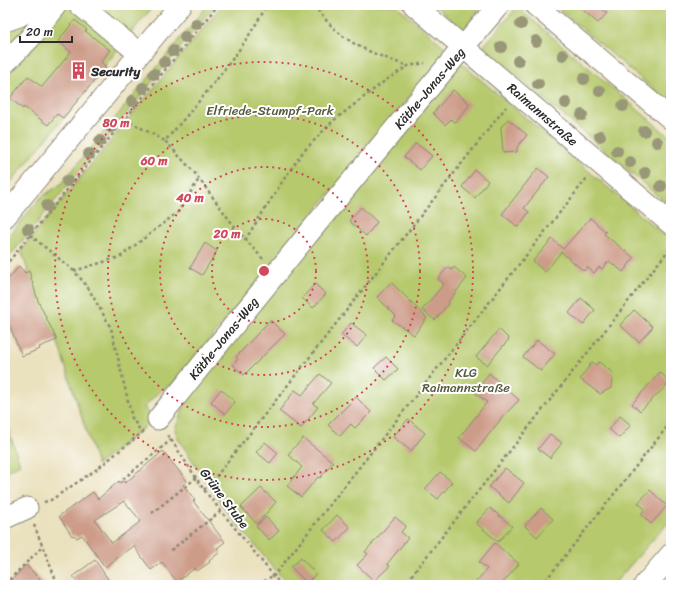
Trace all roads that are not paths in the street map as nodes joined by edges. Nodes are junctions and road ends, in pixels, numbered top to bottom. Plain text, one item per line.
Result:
1 (39, 5) edge
2 (56, 5) edge
3 (80, 5) edge
4 (180, 5) edge
5 (414, 5) edge
6 (499, 5) edge
7 (535, 5) edge
8 (5, 21) edge
9 (458, 52) junction
10 (139, 53) junction
11 (5, 63) edge
12 (671, 119) edge
13 (5, 217) edge
14 (671, 224) edge
15 (158, 419) road end
16 (27, 508) road end
17 (5, 518) edge
18 (671, 554) edge
19 (645, 585) edge

1 - 8 street
2 - 11 street
3 - 10 street
4 - 10 street
5 - 9 street, Raimannstraße
6 - 9 street, Käthe-Jonas-Weg
7 - 12 street
9 - 14 street, Raimannstraße
9 - 15 street, Käthe-Jonas-Weg
10 - 13 street
16 - 17 street
18 - 19 main road

